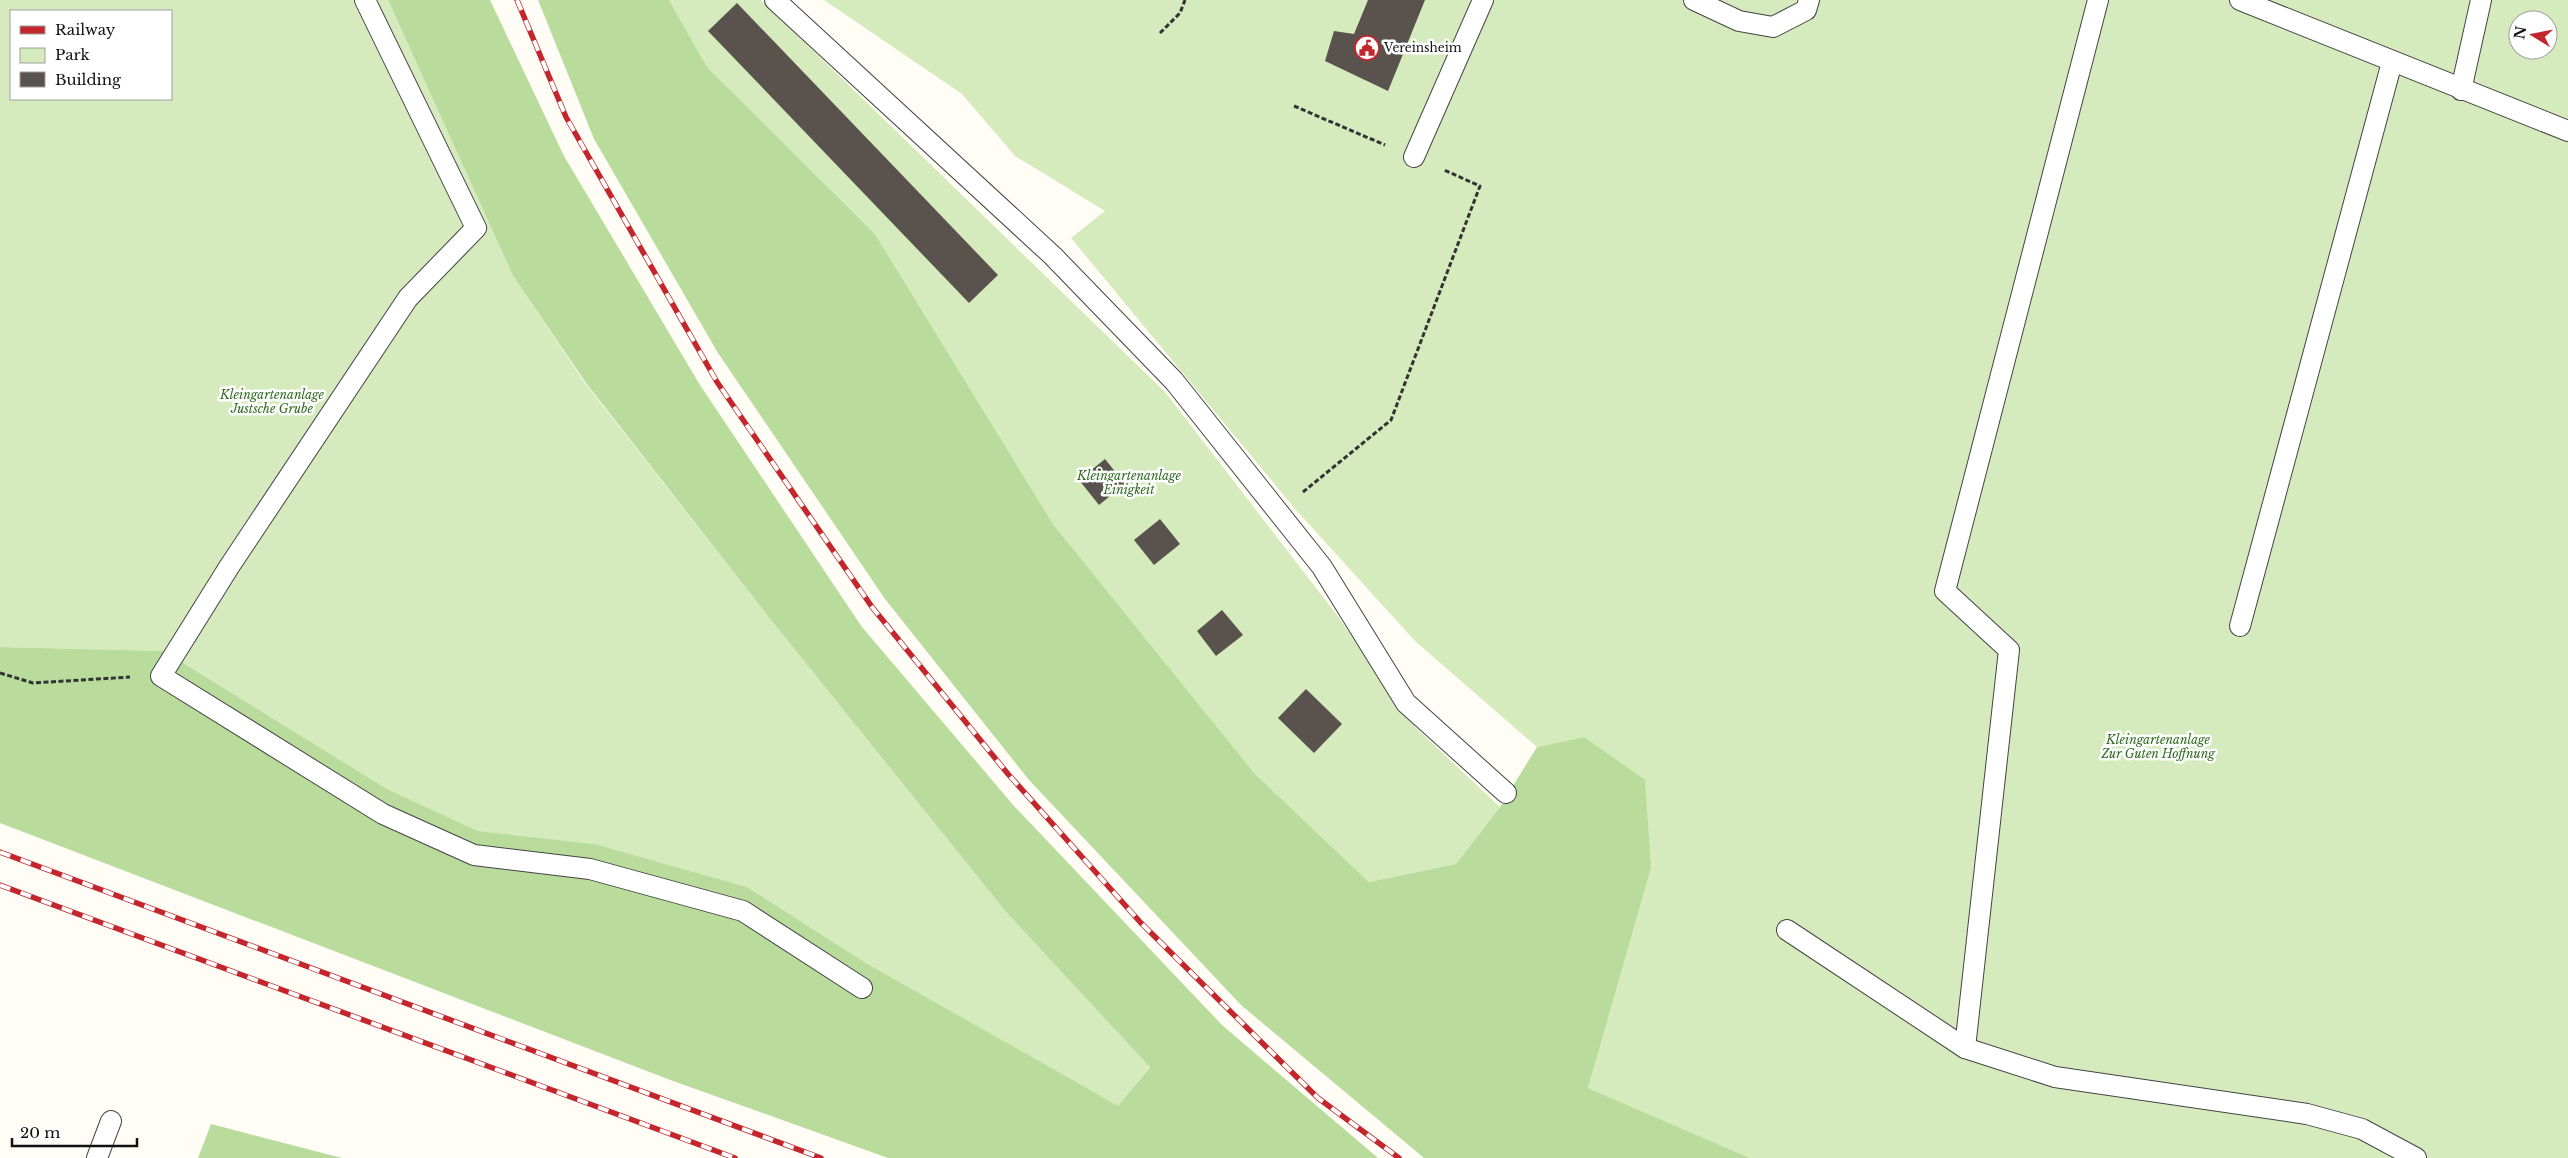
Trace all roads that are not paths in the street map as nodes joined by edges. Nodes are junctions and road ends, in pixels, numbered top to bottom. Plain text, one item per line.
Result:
1 (365, 0) edge
2 (775, 0) edge
3 (1482, 0) edge
4 (1694, 0) edge
5 (1809, 0) edge
6 (2098, 0) edge
7 (2240, 0) edge
8 (2482, 0) edge
9 (2392, 62) junction
10 (2461, 90) junction
11 (2568, 131) edge
12 (1414, 157) dead end
13 (2240, 626) dead end
14 (1506, 793) dead end
15 (1787, 930) dead end
16 (862, 988) dead end
17 (1965, 1048) junction
18 (111, 1121) dead end
19 (97, 1158) edge
20 (2416, 1158) edge

1 - 16 lane
2 - 14 lane
3 - 12 lane
4 - 5 lane
6 - 17 lane
7 - 9 lane
8 - 10 lane
9 - 10 lane
9 - 13 lane
10 - 11 lane
15 - 17 lane
17 - 20 lane
18 - 19 lane

